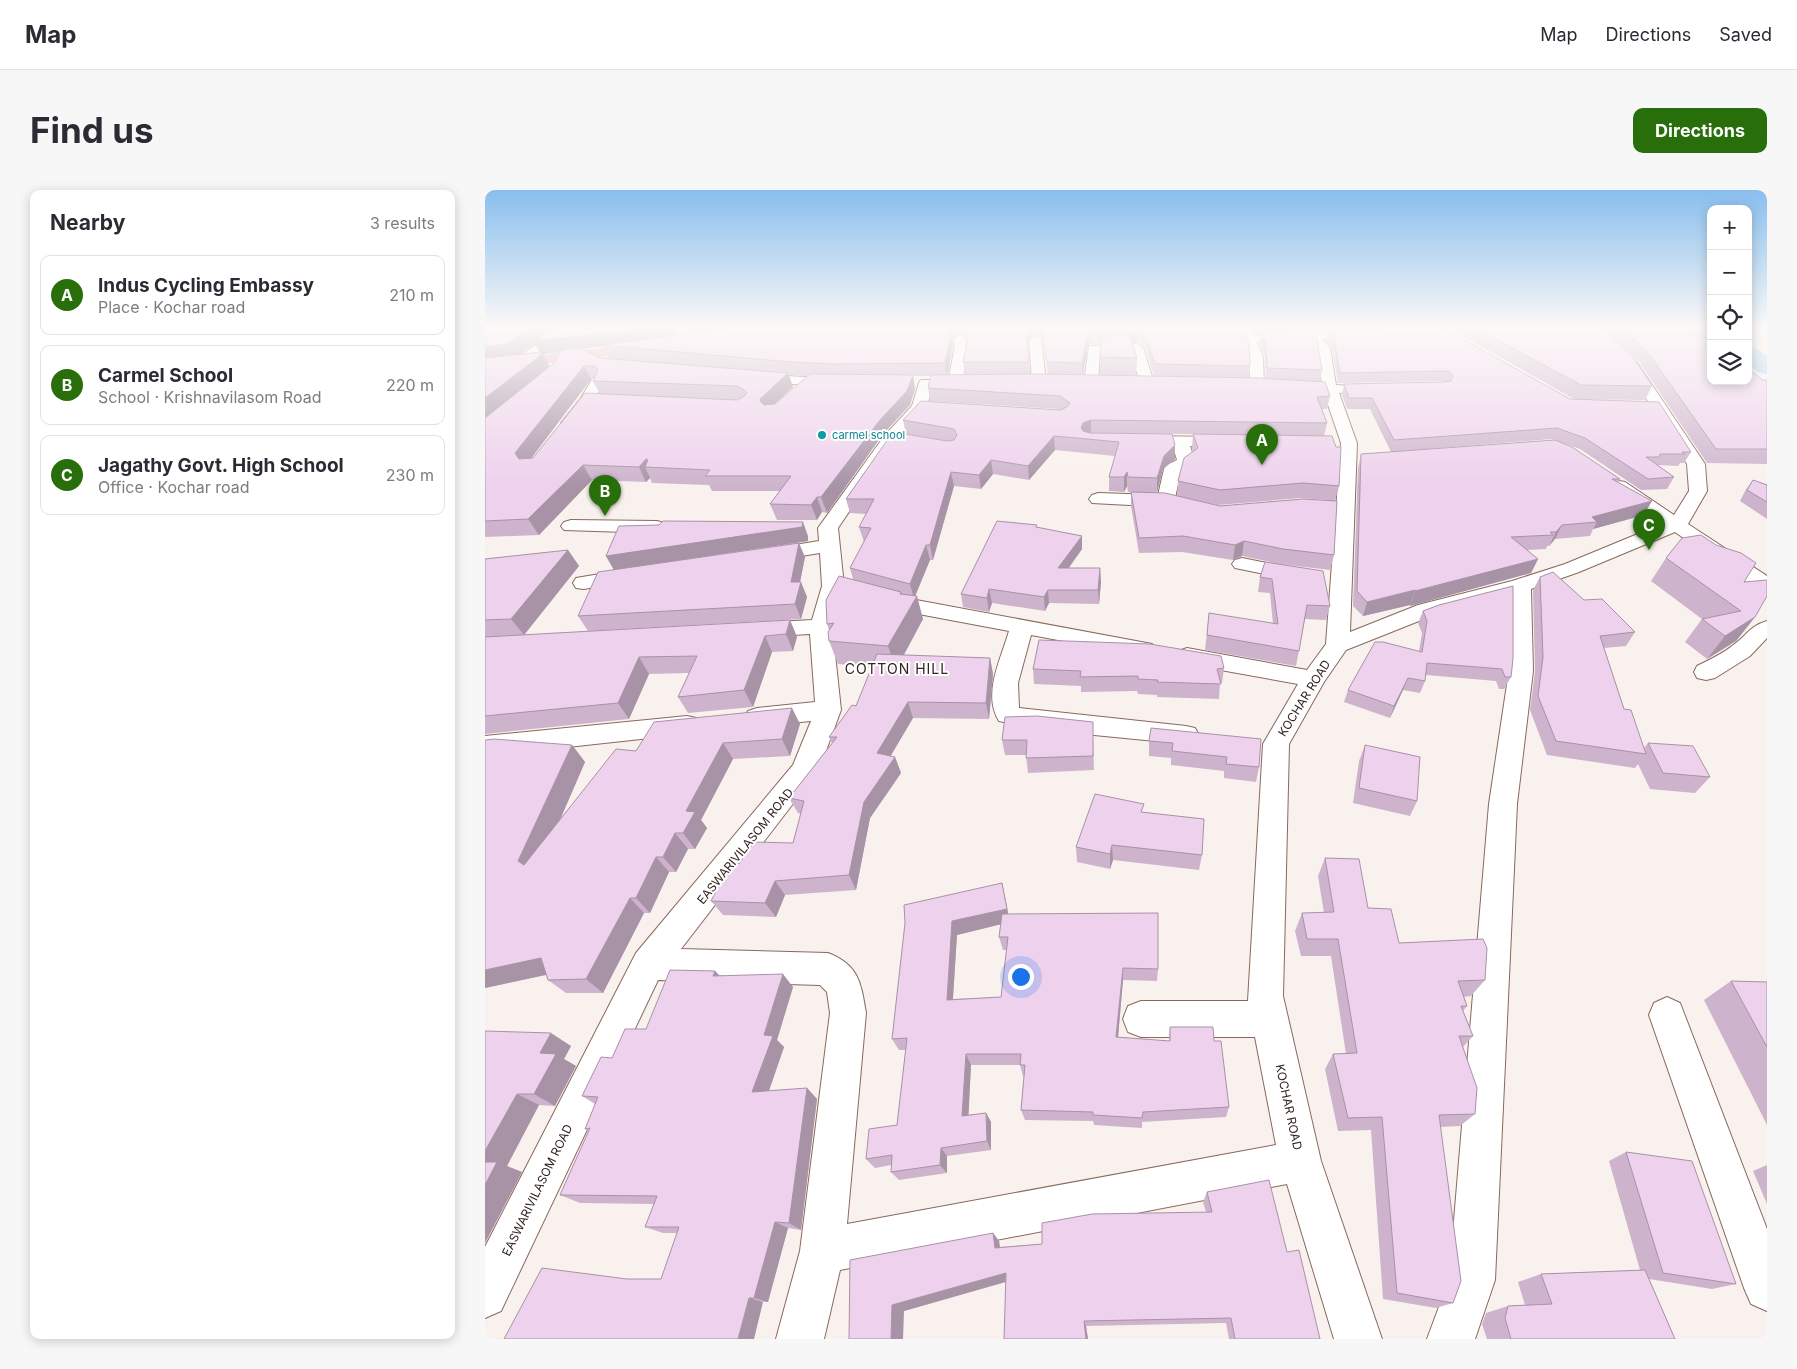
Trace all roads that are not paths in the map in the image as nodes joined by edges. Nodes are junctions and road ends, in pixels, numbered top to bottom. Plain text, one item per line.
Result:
1 (598, 381) edge
2 (793, 381) edge
3 (1021, 381) edge
4 (1039, 381) joint
5 (1057, 381) edge
6 (1257, 381) edge
7 (1328, 381) edge
8 (1639, 381) edge
9 (809, 382) junction
10 (955, 382) joint
11 (974, 382) edge
12 (1074, 382) edge
13 (1091, 382) joint
14 (849, 383) edge
15 (1109, 383) edge
16 (1128, 383) edge
17 (1147, 383) joint
18 (1165, 383) edge
19 (1239, 384) edge
20 (1257, 385) junction
21 (1357, 388) edge
22 (1329, 389) junction
23 (795, 395) edge
24 (587, 400) junction
25 (605, 402) edge
26 (558, 438) edge
27 (1121, 441) edge
28 (1180, 442) junction
29 (1243, 442) edge
30 (1329, 443) edge
31 (1349, 443) junction
32 (1367, 460) edge
33 (1348, 462) junction
34 (1605, 476) edge
35 (1098, 499) dead end
36 (1678, 524) junction
37 (571, 526) dead end
38 (679, 527) edge
39 (821, 533) junction
40 (745, 559) edge
41 (1242, 564) dead end
42 (647, 573) edge
43 (1327, 578) junction
44 (584, 583) dead end
45 (1520, 586) junction
46 (1767, 586) edge
47 (850, 591) junction
48 (821, 626) junction
49 (1022, 627) junction
50 (1767, 628) edge
51 (732, 631) edge
52 (1338, 645) junction
53 (1706, 672) dead end
54 (1313, 679) junction
55 (827, 710) junction
56 (1208, 737) edge
57 (485, 746) edge
58 (648, 964) junction
59 (1667, 1015) dead end
60 (1141, 1019) dead end
61 (1270, 1019) junction
62 (1300, 1161) junction
63 (822, 1251) junction
64 (1767, 1288) edge
65 (485, 1295) edge
66 (801, 1339) edge
67 (1359, 1339) edge
68 (1451, 1339) edge

1 - 24 street
2 - 9 street
3 - 4 street
4 - 5 street
6 - 20 street
7 - 22 street
8 - 36 street
9 - 14 street
9 - 23 street
10 - 11 street
10 - 39 street
12 - 13 street
13 - 15 street
16 - 17 street
17 - 18 street
19 - 20 street
20 - 22 street
21 - 22 street
22 - 31 street
24 - 25 street
24 - 26 street
27 - 28 street
28 - 29 street
28 - 35 street
30 - 31 street
31 - 33 street
32 - 33 street
33 - 43 street
34 - 36 street
36 - 45 street
36 - 46 street
37 - 38 street
39 - 40 street
39 - 47 street, EASWARIVILASOM ROAD
41 - 43 street
42 - 44 street
43 - 52 street
45 - 52 street
45 - 68 street
47 - 48 street, EASWARIVILASOM ROAD
47 - 49 street
48 - 51 street
48 - 55 street, EASWARIVILASOM ROAD
49 - 54 street
49 - 56 street
50 - 53 street
52 - 54 street, KOCHAR ROAD
54 - 61 street, KOCHAR ROAD
55 - 57 street
55 - 58 street, EASWARIVILASOM ROAD
58 - 63 street
58 - 65 street, EASWARIVILASOM ROAD
59 - 64 street
60 - 61 street
61 - 62 street, KOCHAR ROAD
62 - 63 street
62 - 67 street, KOCHAR ROAD
63 - 66 street

